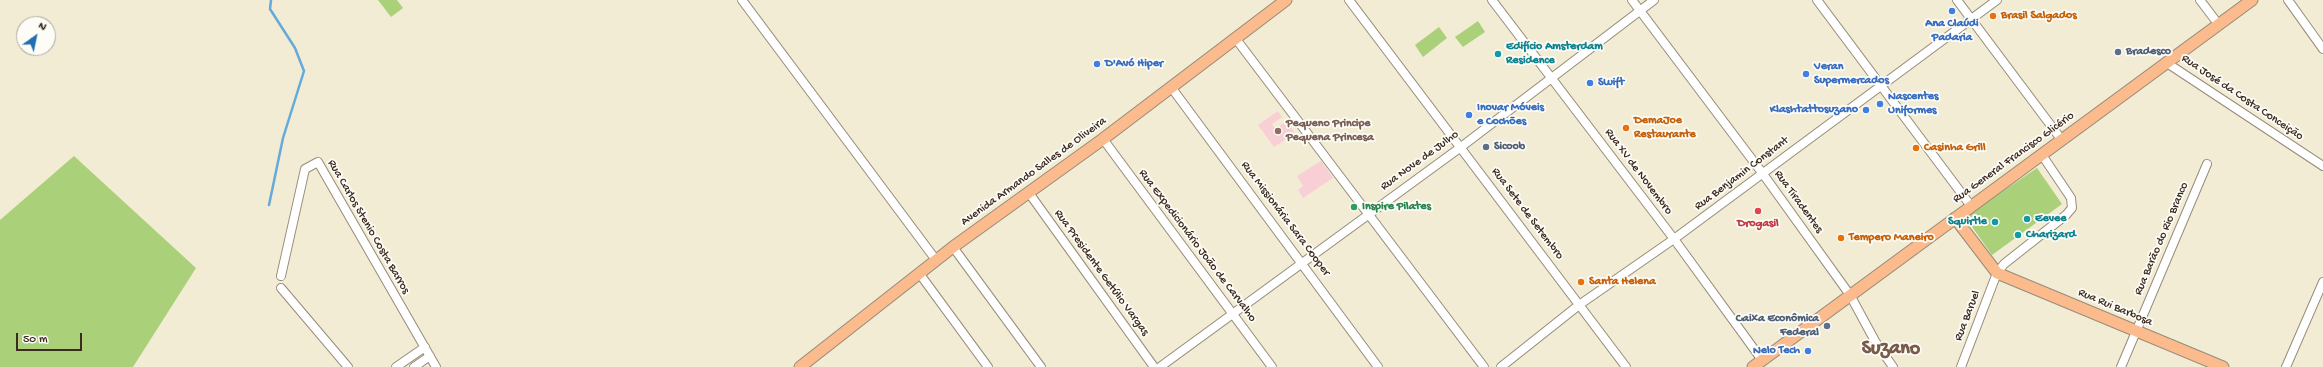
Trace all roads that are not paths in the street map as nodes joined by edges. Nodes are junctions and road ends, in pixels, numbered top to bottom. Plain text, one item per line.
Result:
1 (742, 0) edge
2 (1286, 0) edge
3 (1349, 0) edge
4 (1492, 0) edge
5 (1632, 0) edge
6 (1654, 0) edge
7 (1817, 0) edge
8 (1957, 0) edge
9 (1997, 0) edge
10 (2200, 0) edge
11 (2252, 0) edge
12 (2288, 0) edge
13 (1639, 10) junction
14 (1971, 20) junction
15 (2219, 25) junction
16 (1236, 39) junction
17 (2323, 49) edge
18 (2168, 63) junction
19 (1550, 77) junction
20 (1880, 86) junction
21 (1171, 87) junction
22 (1103, 139) junction
23 (2061, 139) junction
24 (1461, 146) junction
25 (2042, 155) junction
26 (2207, 164) dead end
27 (2323, 166) edge
28 (1763, 174) junction
29 (1029, 193) junction
30 (1971, 206) junction
31 (1368, 214) junction
32 (1954, 218) junction
33 (1674, 239) junction
34 (953, 247) junction
35 (936, 260) junction
36 (1302, 262) junction
37 (919, 273) junction
38 (1997, 273) junction
39 (281, 276) dead end
40 (2323, 282) edge
41 (281, 288) dead end
42 (1850, 295) junction
43 (1580, 305) junction
44 (1233, 314) junction
45 (2136, 331) junction
46 (425, 347) junction
47 (430, 356) junction
48 (1762, 360) junction
49 (348, 367) edge
50 (396, 367) edge
51 (414, 367) edge
52 (436, 367) edge
53 (800, 367) edge
54 (988, 367) edge
55 (1041, 367) edge
56 (1154, 367) edge
57 (1160, 367) edge
58 (1272, 367) edge
59 (1378, 367) edge
60 (1484, 367) edge
61 (1501, 367) edge
62 (1626, 367) edge
63 (1753, 367) edge
64 (1893, 367) edge
65 (1961, 367) edge
66 (2121, 367) edge
67 (2223, 367) edge
68 (2286, 367) edge

1 - 35 street
2 - 16 main road, Avenida Armando Salles de Oliveira
3 - 24 street, Rua Sete de Setembro
4 - 19 street, Rua XV de Novembro
5 - 13 street, Rua Tiradentes
6 - 13 street, Rua Nove de Julho
7 - 20 street
8 - 14 street
9 - 14 street, Rua Benjamin Constant
10 - 15 street
11 - 15 main road, Rua General Francisco Glicério
12 - 17 street
13 - 19 street, Rua Nove de Julho
13 - 28 street, Rua Tiradentes
14 - 20 street, Rua Benjamin Constant
14 - 23 street
15 - 18 main road, Rua General Francisco Glicério
16 - 21 main road, Avenida Armando Salles de Oliveira
16 - 31 street
18 - 23 main road, Rua General Francisco Glicério
18 - 27 street, Rua José da Costa Conceição
19 - 24 street, Rua Nove de Julho
19 - 33 street, Rua XV de Novembro
20 - 28 street, Rua Benjamin Constant
20 - 30 street
21 - 22 main road, Avenida Armando Salles de Oliveira
21 - 36 street, Rua Missionária Sara Cooper
22 - 29 main road, Avenida Armando Salles de Oliveira
22 - 44 street, Rua Expedicionário João de Carvalho
23 - 25 main road, Rua General Francisco Glicério
24 - 31 street, Rua Nove de Julho
24 - 43 street, Rua Sete de Setembro
25 - 30 main road, Rua General Francisco Glicério
25 - 38 street
26 - 45 street, Rua Barão do Rio Branco
28 - 33 street, Rua Benjamin Constant
28 - 42 street, Rua Tiradentes
29 - 34 main road, Avenida Armando Salles de Oliveira
29 - 56 street, Rua Presidente Getúlio Vargas
30 - 32 main road, Rua General Francisco Glicério
31 - 36 street, Rua Nove de Julho
31 - 60 street
32 - 38 main road
32 - 42 main road, Rua General Francisco Glicério
33 - 43 street, Rua Benjamin Constant
33 - 48 street, Rua XV de Novembro
34 - 35 main road, Avenida Armando Salles de Oliveira
34 - 55 street
35 - 37 main road, Avenida Armando Salles de Oliveira
36 - 44 street, Rua Nove de Julho
36 - 59 street, Rua Missionária Sara Cooper
37 - 53 main road, Avenida Armando Salles de Oliveira
37 - 54 street
38 - 45 main road, Rua Rui Barbosa
38 - 65 street, Rua Baruel
39 - 46 street, Rua Carlos Stenio Costa Barros
40 - 68 street
41 - 49 street
42 - 48 main road, Rua General Francisco Glicério
42 - 64 street, Rua Tiradentes
43 - 61 street, Rua Benjamin Constant
43 - 62 street, Rua Sete de Setembro
44 - 57 street, Rua Nove de Julho
44 - 58 street, Rua Expedicionário João de Carvalho
45 - 66 street, Rua Barão do Rio Branco
45 - 67 main road, Rua Rui Barbosa
46 - 47 street, Rua Carlos Stenio Costa Barros
46 - 50 street
47 - 51 street
47 - 52 street, Rua Carlos Stenio Costa Barros
48 - 63 main road, Rua General Francisco Glicério

